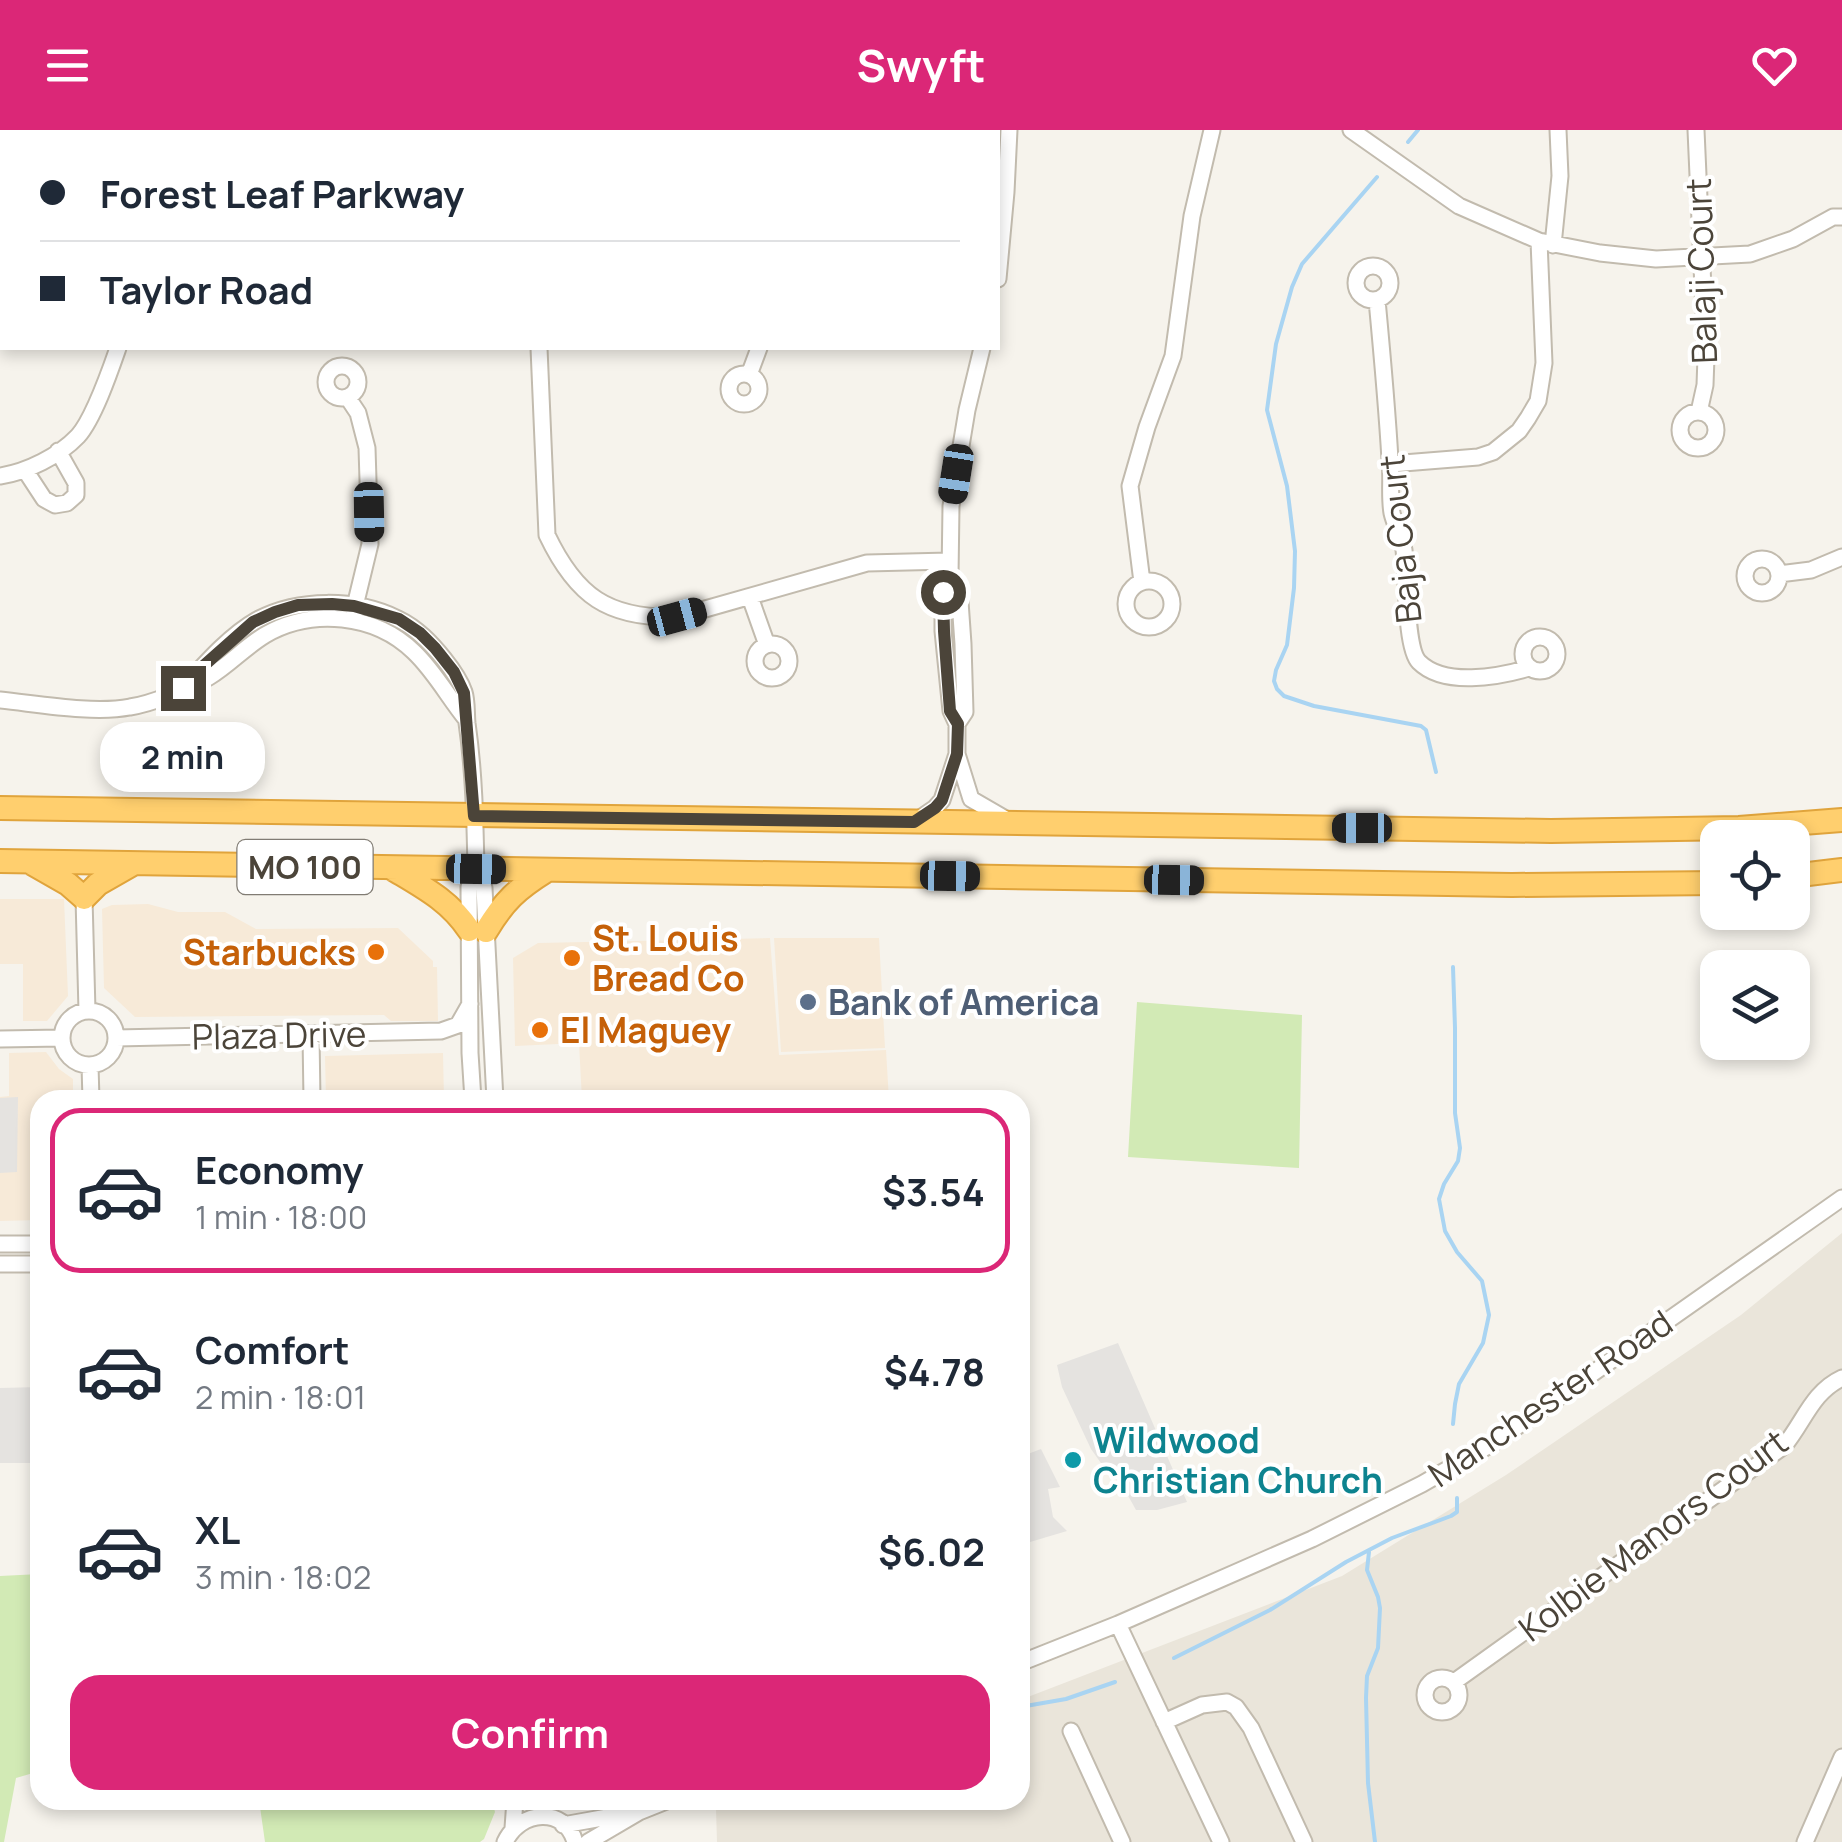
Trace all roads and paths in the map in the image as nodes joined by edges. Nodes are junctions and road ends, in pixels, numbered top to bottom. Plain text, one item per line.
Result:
1 (1008, 130) edge
2 (1212, 130) edge
3 (1351, 130) edge
4 (1558, 130) edge
5 (1696, 130) edge
6 (1842, 217) edge
7 (1546, 243) junction
8 (1000, 257) edge
9 (1703, 257) junction
10 (1378, 300) dead end
11 (117, 350) edge
12 (539, 350) edge
13 (759, 350) edge
14 (982, 350) edge
15 (749, 374) dead end
16 (348, 398) dead end
17 (1699, 412) dead end
18 (58, 451) junction
19 (1391, 464) junction
20 (25, 470) junction
21 (0, 476) edge
22 (1842, 557) edge
23 (950, 569) junction
24 (1779, 574) dead end
25 (1142, 582) dead end
26 (750, 597) junction
27 (354, 613) junction
28 (767, 645) dead end
29 (1529, 668) dead end
30 (0, 700) edge
31 (957, 754) junction
32 (0, 808) edge
33 (474, 816) junction
34 (1842, 820) edge
35 (1008, 821) junction
36 (914, 822) junction
37 (0, 861) edge
38 (30, 862) junction
39 (133, 864) junction
40 (390, 868) junction
41 (476, 869) junction
42 (548, 870) junction
43 (1842, 870) edge
44 (1810, 874) edge
45 (1700, 883) edge
46 (84, 898) junction
47 (478, 931) junction
48 (470, 1004) junction
49 (87, 1011) junction
50 (442, 1031) junction
51 (310, 1034) junction
52 (62, 1038) junction
53 (116, 1038) junction
54 (0, 1039) edge
55 (470, 1056) junction
56 (90, 1065) junction
57 (91, 1090) edge
58 (312, 1090) edge
59 (473, 1090) edge
60 (495, 1090) edge
61 (1842, 1198) edge
62 (0, 1244) edge
63 (30, 1244) edge
64 (0, 1264) edge
65 (30, 1264) edge
66 (1842, 1378) edge
67 (1118, 1624) junction
68 (1030, 1659) edge
69 (1454, 1682) dead end
70 (1164, 1722) junction
71 (1071, 1732) dead end
72 (1842, 1757) edge
73 (527, 1810) edge
74 (529, 1810) edge
75 (537, 1810) edge
76 (644, 1810) edge
77 (639, 1812) junction
78 (563, 1824) junction
79 (509, 1835) edge
80 (575, 1842) edge
81 (588, 1842) edge
82 (1122, 1842) edge
83 (1221, 1842) edge
84 (1304, 1842) edge
85 (1805, 1842) edge

1 - 8 street
2 - 25 street
3 - 7 street
4 - 7 street
5 - 9 street, Balaji Court
6 - 9 street
7 - 9 street
7 - 19 street
9 - 17 street, Balaji Court
10 - 19 street, Baja Court
11 - 18 street
12 - 26 street
13 - 15 street
14 - 23 street
16 - 27 street
18 - 20 street
18 - 20 street
19 - 29 street, Baja Court
20 - 21 street
22 - 24 street
23 - 26 street
23 - 31 street
26 - 28 street
27 - 30 street
27 - 33 street
31 - 35 street
31 - 36 street
32 - 33 highway, MO 100
33 - 36 highway, MO 100
33 - 41 street
34 - 35 highway, MO 100
35 - 36 highway, MO 100
37 - 38 highway, MO 100
38 - 39 highway, MO 100
38 - 46 highway
39 - 40 highway, MO 100
39 - 46 highway
40 - 41 highway, MO 100
40 - 47 highway
41 - 42 highway, MO 100
41 - 47 street
42 - 45 highway, MO 100
42 - 47 highway
43 - 44 highway
46 - 49 street
47 - 48 street
47 - 60 street
48 - 50 street
48 - 55 street
49 - 52 street
49 - 53 street
50 - 51 street, Plaza Drive
50 - 55 street
51 - 53 street, Plaza Drive
51 - 58 street
52 - 54 street
52 - 56 street
53 - 56 street
55 - 59 street
56 - 57 street
61 - 67 street, Manchester Road
62 - 63 street
64 - 65 street
66 - 69 street, Kolbie Manors Court
67 - 68 street, Manchester Road
67 - 70 street
70 - 83 street
70 - 84 street
71 - 82 street
72 - 85 street
73 - 79 street
74 - 79 street
75 - 78 street
76 - 77 street
77 - 78 street
77 - 81 street
78 - 80 street

